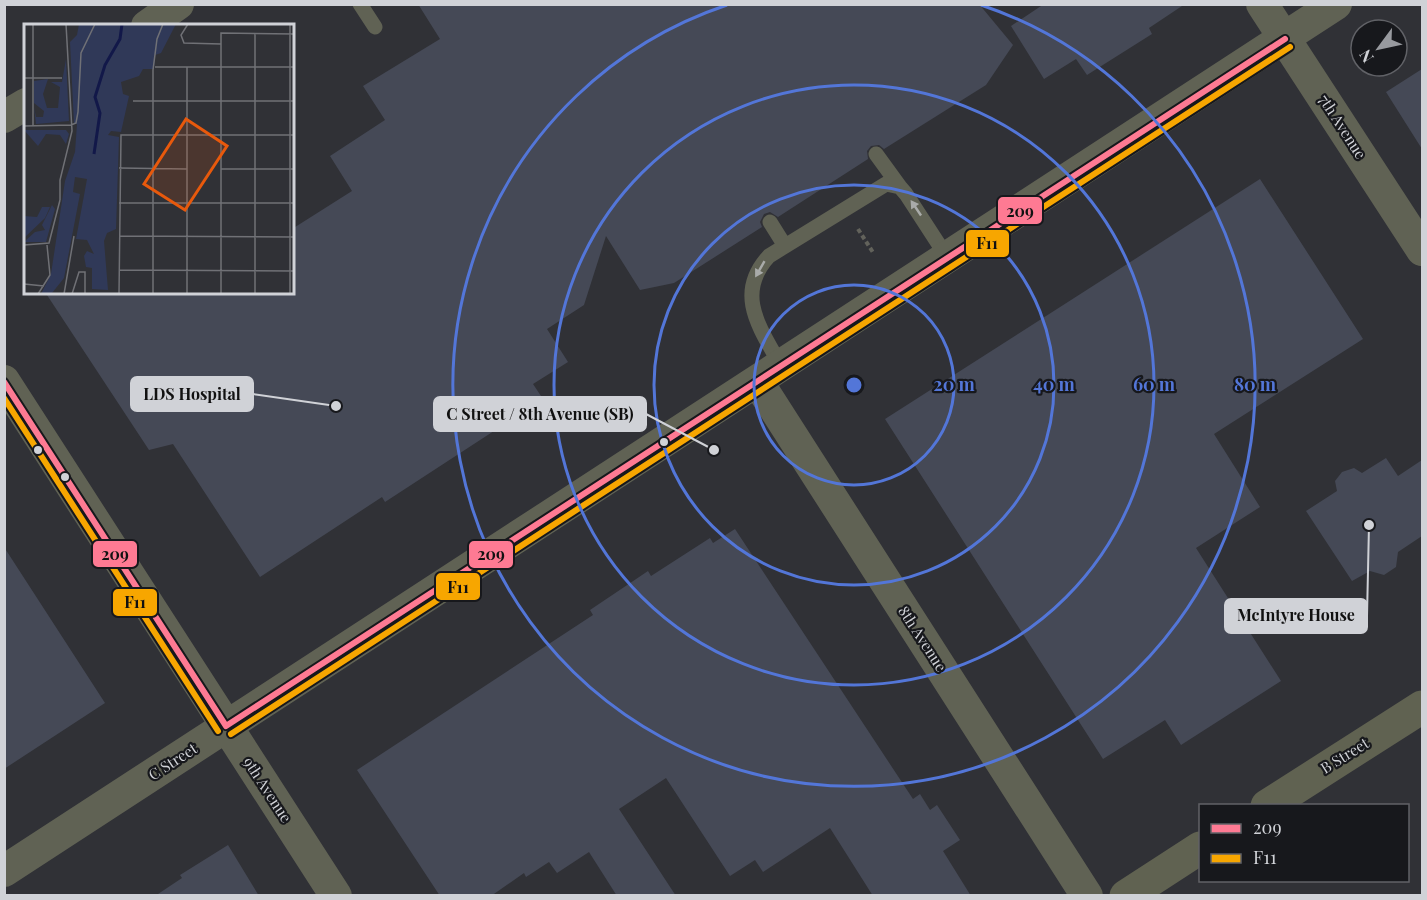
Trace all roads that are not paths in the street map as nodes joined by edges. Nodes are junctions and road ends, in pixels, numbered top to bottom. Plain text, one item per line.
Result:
1 (178, 4) edge
2 (360, 4) edge
3 (1262, 4) edge
4 (1336, 4) edge
5 (150, 24) edge
6 (375, 27) dead end
7 (1285, 39) junction
8 (24, 105) edge
9 (4, 117) edge
10 (876, 154) dead end
11 (900, 187) junction
12 (770, 222) dead end
13 (785, 246) junction
14 (1422, 250) edge
15 (947, 257) junction
16 (769, 374) junction
17 (4, 381) edge
18 (1421, 712) edge
19 (226, 726) junction
20 (1271, 804) edge
21 (1199, 849) edge
22 (4, 871) edge
23 (336, 896) edge
24 (1087, 896) edge
25 (1126, 896) edge

1 - 5 street
2 - 6 lane
3 - 7 street, 7th Avenue
4 - 7 street, C Street
7 - 14 street, 7th Avenue
7 - 15 street, C Street
8 - 9 street
10 - 11 lane
11 - 13 lane
15 -> 11 lane
12 - 13 lane
13 -> 16 lane
15 - 16 street, C Street
16 - 19 street, C Street
16 - 24 street, 8th Avenue
17 - 19 street, 9th Avenue
18 - 20 street, B Street
19 - 22 street, C Street
19 - 23 street, 9th Avenue
21 - 25 street

